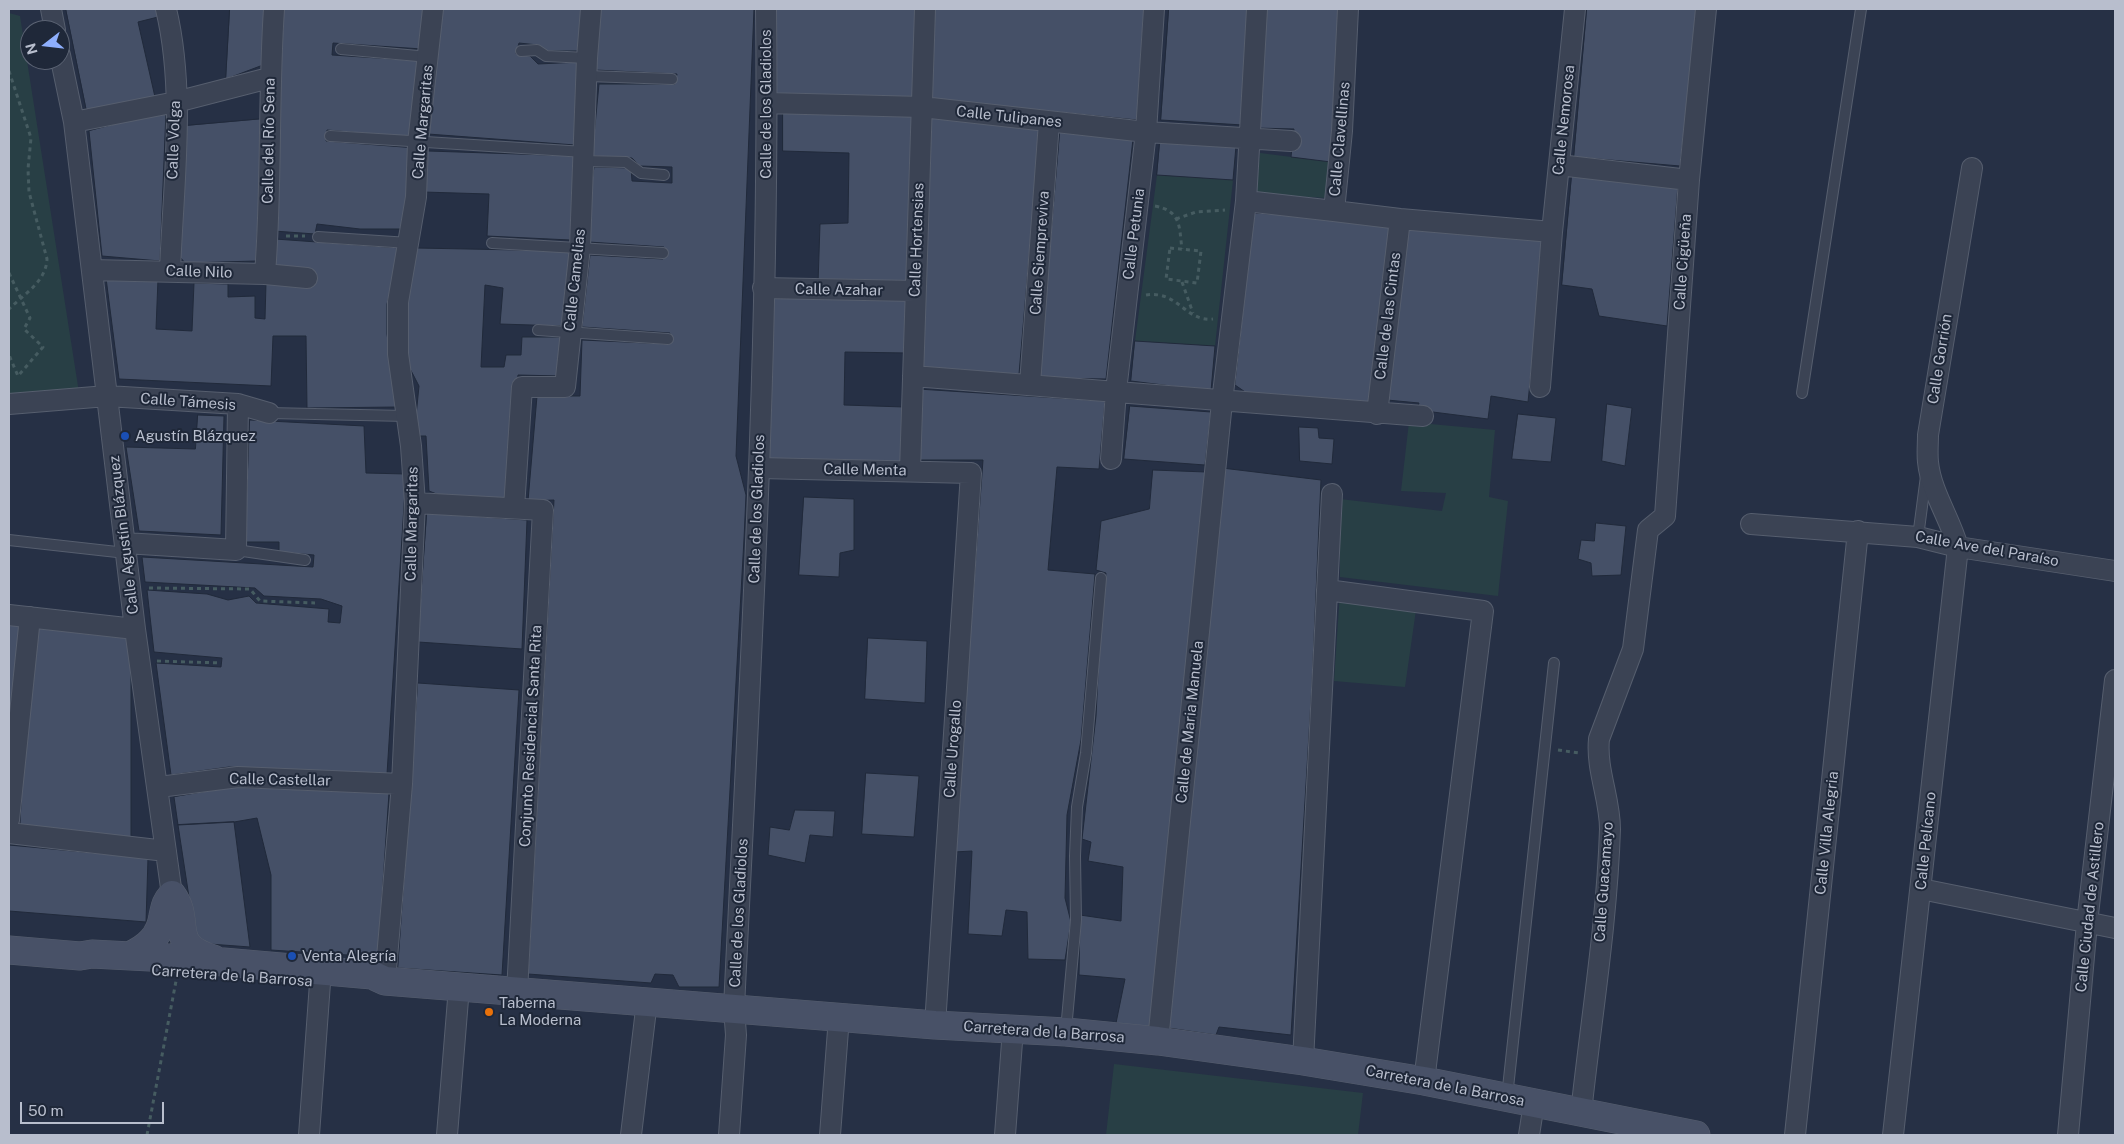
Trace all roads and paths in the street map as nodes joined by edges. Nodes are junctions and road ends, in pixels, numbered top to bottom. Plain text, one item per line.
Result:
1 (166, 9) edge
2 (274, 9) edge
3 (433, 9) edge
4 (591, 9) edge
5 (766, 9) edge
6 (924, 9) edge
7 (1154, 9) edge
8 (1256, 9) edge
9 (1348, 9) edge
10 (1575, 9) edge
11 (1706, 9) edge
12 (1861, 9) edge
13 (341, 49) dead end
14 (522, 51) dead end
15 (429, 57) junction
16 (587, 67) junction
17 (63, 70) edge
18 (9, 71) edge
19 (269, 78) junction
20 (672, 79) dead end
21 (176, 102) junction
22 (767, 103) junction
23 (922, 107) junction
24 (74, 122) junction
25 (1050, 122) junction
26 (1146, 132) junction
27 (330, 136) dead end
28 (1250, 138) junction
29 (1291, 141) dead end
30 (418, 143) junction
31 (584, 156) junction
32 (1559, 165) junction
33 (1972, 168) dead end
34 (664, 175) dead end
35 (1689, 180) junction
36 (1152, 205) dead end
37 (1237, 205) junction
38 (1334, 211) junction
39 (1176, 219) junction
40 (1400, 219) junction
41 (1552, 232) junction
42 (268, 235) junction
43 (318, 237) joint
44 (409, 243) junction
45 (492, 243) dead end
46 (580, 248) junction
47 (1182, 249) junction
48 (663, 253) dead end
49 (92, 270) junction
50 (170, 271) junction
51 (9, 273) edge
52 (265, 274) junction
53 (307, 278) dead end
54 (1182, 281) junction
55 (763, 288) junction
56 (916, 291) junction
57 (1140, 296) dead end
58 (9, 309) edge
59 (1194, 315) junction
60 (1218, 318) dead end
61 (538, 330) dead end
62 (570, 331) junction
63 (668, 339) dead end
64 (9, 355) edge
65 (913, 376) junction
66 (1030, 384) junction
67 (1540, 387) dead end
68 (1116, 391) junction
69 (1802, 393) dead end
70 (107, 396) junction
71 (1222, 402) junction
72 (9, 404) edge
73 (238, 404) junction
74 (268, 413) joint
75 (1377, 414) junction
76 (406, 416) junction
77 (1423, 416) dead end
78 (1110, 459) dead end
79 (1927, 462) junction
80 (760, 468) junction
81 (910, 471) junction
82 (971, 473) joint
83 (1332, 494) dead end
84 (415, 503) junction
85 (514, 508) junction
86 (1665, 516) joint
87 (1751, 524) dead end
88 (1858, 531) junction
89 (1918, 537) junction
90 (9, 540) edge
91 (1958, 547) junction
92 (125, 548) junction
93 (236, 550) junction
94 (305, 560) dead end
95 (2115, 571) edge
96 (1101, 578) dead end
97 (130, 588) junction
98 (1327, 590) junction
99 (315, 603) dead end
100 (9, 614) edge
101 (30, 617) junction
102 (135, 629) junction
103 (139, 660) junction
104 (222, 663) dead end
105 (1554, 663) dead end
106 (2115, 680) edge
107 (1545, 749) junction
108 (1597, 755) junction
109 (402, 784) junction
110 (159, 788) junction
111 (9, 820) edge
112 (9, 833) edge
113 (166, 850) junction
114 (1921, 889) junction
115 (172, 896) junction
116 (2087, 923) junction
117 (2115, 928) edge
118 (9, 950) edge
119 (80, 956) junction
120 (129, 956) junction
121 (171, 960) junction
122 (385, 981) junction
123 (320, 983) junction
124 (459, 987) junction
125 (517, 992) junction
126 (647, 1001) junction
127 (734, 1008) junction
128 (839, 1017) junction
129 (935, 1025) junction
130 (1013, 1029) junction
131 (1066, 1032) junction
132 (1158, 1041) junction
133 (1303, 1061) junction
134 (1424, 1081) junction
135 (1507, 1097) junction
136 (1534, 1103) junction
137 (1581, 1113) junction
138 (147, 1135) edge
139 (309, 1135) edge
140 (447, 1135) edge
141 (631, 1135) edge
142 (729, 1135) edge
143 (830, 1135) edge
144 (1005, 1135) edge
145 (1529, 1135) edge
146 (1696, 1135) edge
147 (1795, 1135) edge
148 (1893, 1135) edge
149 (2068, 1135) edge

1 - 21 street, Calle Volga
2 - 19 street, Calle del Río Sena
3 - 15 street, Calle Margaritas
4 - 16 street, Calle Camelias
5 - 22 street, Calle de los Gladiolos
6 - 23 street, Calle Hortensias
7 - 26 street, Calle Petunia
8 - 28 street, Calle de Maria Manuela
9 - 38 street, Calle Clavellinas
10 - 32 street, Calle Nemorosa
11 - 35 street, Calle Cigüeña
12 - 69 lane
13 - 15 lane
14 - 16 lane
15 - 30 street, Calle Margaritas
16 - 20 lane
16 - 31 street, Calle Camelias
17 - 24 street, Calle Agustín Blázquez
18 - 58 path
19 - 21 street
19 - 42 street, Calle del Río Sena
21 - 24 street
21 - 50 street, Calle Volga
22 - 23 street, Calle Tulipanes
22 - 55 street, Calle de los Gladiolos
23 - 25 street, Calle Tulipanes
23 - 56 street, Calle Hortensias
24 - 49 street, Calle Agustín Blázquez
25 - 26 street, Calle Tulipanes
25 - 66 street, Calle Siempreviva
26 - 28 street, Calle Tulipanes
26 - 68 street, Calle Petunia
27 - 30 lane
28 - 29 street, Calle Tulipanes
28 - 37 street, Calle de Maria Manuela
30 - 31 lane
30 - 44 street, Calle Margaritas
31 - 34 lane
31 - 46 street, Calle Camelias
32 - 35 street
32 - 41 street, Calle Nemorosa
33 - 79 street, Calle Gorrión
35 - 86 street, Calle Cigüeña
36 - 39 path
37 - 38 street, Calle Clavellinas
37 - 39 path
37 - 71 street, Calle de Maria Manuela
38 - 40 street
39 - 47 path
40 - 41 street
40 - 75 street, Calle de las Cintas
41 - 67 street, Calle Nemorosa
42 - 43 path
42 - 52 street, Calle del Río Sena
43 - 44 lane
44 - 76 street, Calle Margaritas
45 - 46 lane
46 - 48 lane
46 - 62 street, Calle Camelias
47 - 54 path
47 - 54 path
49 - 50 street, Calle Nilo
49 - 70 street, Calle Agustín Blázquez
50 - 52 street, Calle Nilo
51 - 64 path
52 - 53 street, Calle Nilo
54 - 59 path
55 - 56 street, Calle Azahar
55 - 80 street, Calle de los Gladiolos
56 - 65 street, Calle Hortensias
57 - 59 path
59 - 60 path
61 - 62 lane
62 - 63 lane
62 - 85 street, Calle Camelias
65 - 66 street
65 - 81 street, Calle Hortensias
66 - 68 street
68 - 71 street
68 - 78 street, Calle Petunia
70 - 72 street, Calle Támesis
70 - 73 street, Calle Támesis
70 - 92 street, Calle Agustín Blázquez
71 - 75 street
71 - 132 street, Calle de Maria Manuela
73 - 74 street, Calle Támesis
73 - 93 street
74 - 76 lane
75 - 77 street
76 - 84 street, Calle Margaritas
79 - 89 lane
79 - 91 street, Calle Gorrión
80 - 81 street, Calle Menta
80 - 127 street, Calle de los Gladiolos
81 - 82 street, Calle Menta
82 - 129 street, Calle Urogallo
83 - 98 street
84 - 85 street
84 - 109 street, Calle Margaritas
85 - 125 street, Conjunto Residencial Santa Rita
86 - 108 street, Calle Guacamayo
87 - 88 street, Calle Ave del Paraíso
88 - 89 street, Calle Ave del Paraíso
88 - 147 street, Calle Villa Alegria
89 - 91 street, Calle Ave del Paraíso
90 - 92 lane
91 - 95 street, Calle Ave del Paraíso
91 - 114 street, Calle Pelícano
92 - 93 street
92 - 97 street, Calle Agustín Blázquez
93 - 94 lane
96 - 131 lane
97 - 99 path
97 - 102 street, Calle Agustín Blázquez
98 - 133 street
98 - 134 street
100 - 101 street
101 - 102 street
101 - 111 street
102 - 103 street, Calle Agustín Blázquez
103 - 104 path
103 - 110 street, Calle Agustín Blázquez
105 - 107 lane
106 - 116 street, Calle Ciudad de Astillero
107 - 108 path
107 - 135 lane
108 - 137 street, Calle Guacamayo
109 - 110 street, Calle Castellar
109 - 122 street, Calle Margaritas
110 - 113 street, Calle Agustín Blázquez
112 - 113 street
113 - 115 street, Calle Agustín Blázquez
114 - 116 street
114 - 148 street, Calle Pelícano
115 - 120 street
115 - 121 street, Calle Agustín Blázquez
116 - 117 street
116 - 149 street, Calle Ciudad de Astillero
118 - 119 street, Carretera de la Barrosa
119 - 120 street, Carretera de la Barrosa
119 - 121 street, Carretera de la Barrosa
120 - 121 street, Carretera de la Barrosa
121 - 122 street, Carretera de la Barrosa
121 - 123 street, Carretera de la Barrosa
121 - 138 path
122 - 123 street, Carretera de la Barrosa
122 - 124 street, Carretera de la Barrosa
123 - 139 street
124 - 125 street, Carretera de la Barrosa
124 - 140 street
125 - 126 street, Carretera de la Barrosa
126 - 127 street, Carretera de la Barrosa
126 - 141 street
127 - 128 street, Carretera de la Barrosa
127 - 142 street, Calle de los Gladiolos
128 - 129 street, Carretera de la Barrosa
128 - 143 street
129 - 130 street, Carretera de la Barrosa
130 - 131 street, Carretera de la Barrosa
130 - 144 street
131 - 132 street, Carretera de la Barrosa
132 - 133 street, Carretera de la Barrosa
133 - 134 street, Carretera de la Barrosa
134 - 135 street, Carretera de la Barrosa
135 - 136 street, Carretera de la Barrosa
136 - 137 street, Carretera de la Barrosa
136 - 145 street
137 - 146 street, Carretera de la Barrosa

